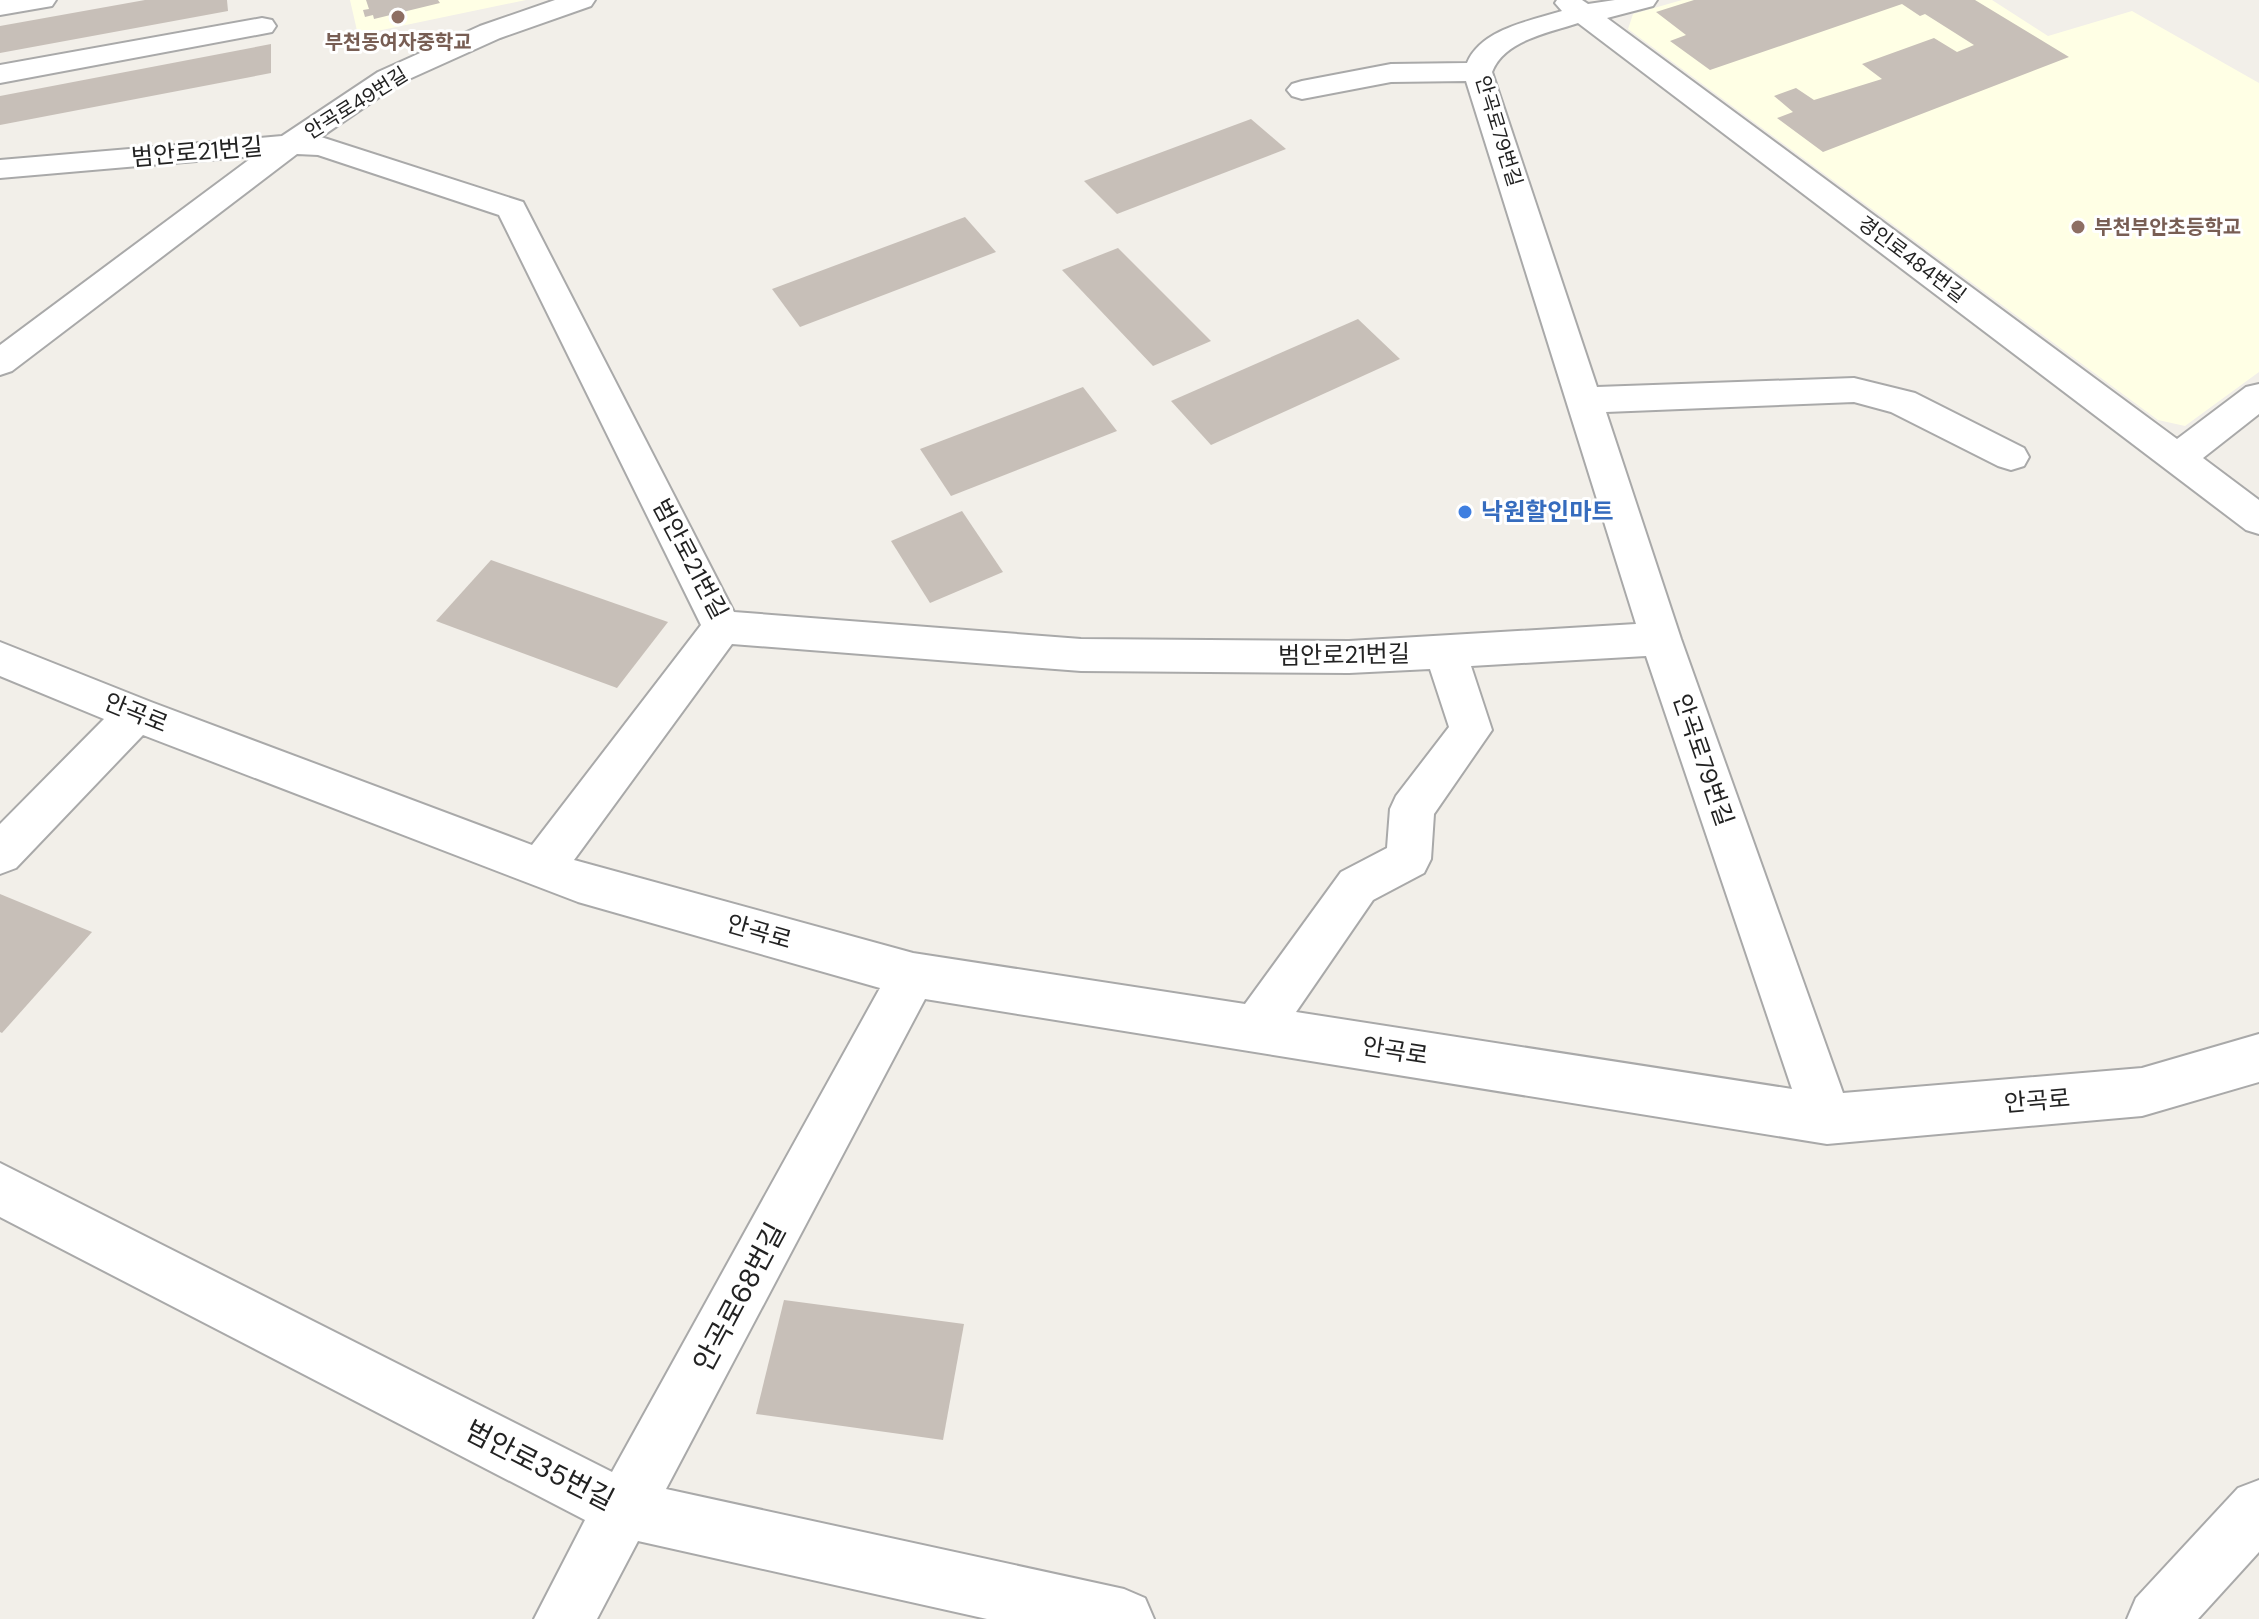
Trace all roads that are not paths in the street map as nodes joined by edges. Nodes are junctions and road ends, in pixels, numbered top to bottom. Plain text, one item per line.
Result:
1 (42, 0) edge
2 (581, 0) edge
3 (1643, 0) edge
4 (1574, 6) edge
5 (0, 7) edge
6 (262, 26) dead end
7 (1478, 72) junction
8 (0, 74) edge
9 (1302, 90) dead end
10 (290, 144) junction
11 (0, 169) edge
12 (0, 363) edge
13 (2259, 396) edge
14 (1584, 400) junction
15 (2011, 457) dead end
16 (2178, 458) junction
17 (2259, 520) edge
18 (722, 627) junction
19 (1661, 639) junction
20 (1445, 651) junction
21 (0, 658) edge
22 (136, 714) junction
23 (0, 854) edge
24 (542, 867) junction
25 (913, 975) junction
26 (1256, 1029) junction
27 (2259, 1058) edge
28 (1827, 1119) junction
29 (0, 1189) edge
30 (624, 1509) junction
31 (2259, 1509) edge
32 (564, 1619) edge
33 (1124, 1619) edge
34 (2157, 1619) edge

1 - 5 street
2 - 10 street, 안곡로49번길
3 - 4 street, 안곡로79번길
4 - 7 street, 안곡로79번길
4 - 16 street, 경인로484번길
6 - 8 street
7 - 9 street
7 - 14 street, 안곡로79번길
10 - 11 street, 범안로21번길
10 - 12 street, 안곡로49번길
10 - 18 street, 범안로21번길
13 - 16 street
14 - 15 street
14 - 19 street, 안곡로79번길
16 - 17 street, 경인로484번길
18 - 20 street, 범안로21번길
18 - 24 street
19 - 20 street, 범안로21번길
19 - 28 street, 안곡로79번길
20 - 26 street
21 - 22 street, 안곡로
22 - 23 street
22 - 24 street, 안곡로
24 - 25 street, 안곡로
25 - 26 street, 안곡로
25 - 30 street, 안곡로68번길
26 - 28 street, 안곡로
27 - 28 street, 안곡로
29 - 30 street, 범안로35번길
30 - 32 street, 안곡로68번길
30 - 33 street, 범안로35번길
31 - 34 street

